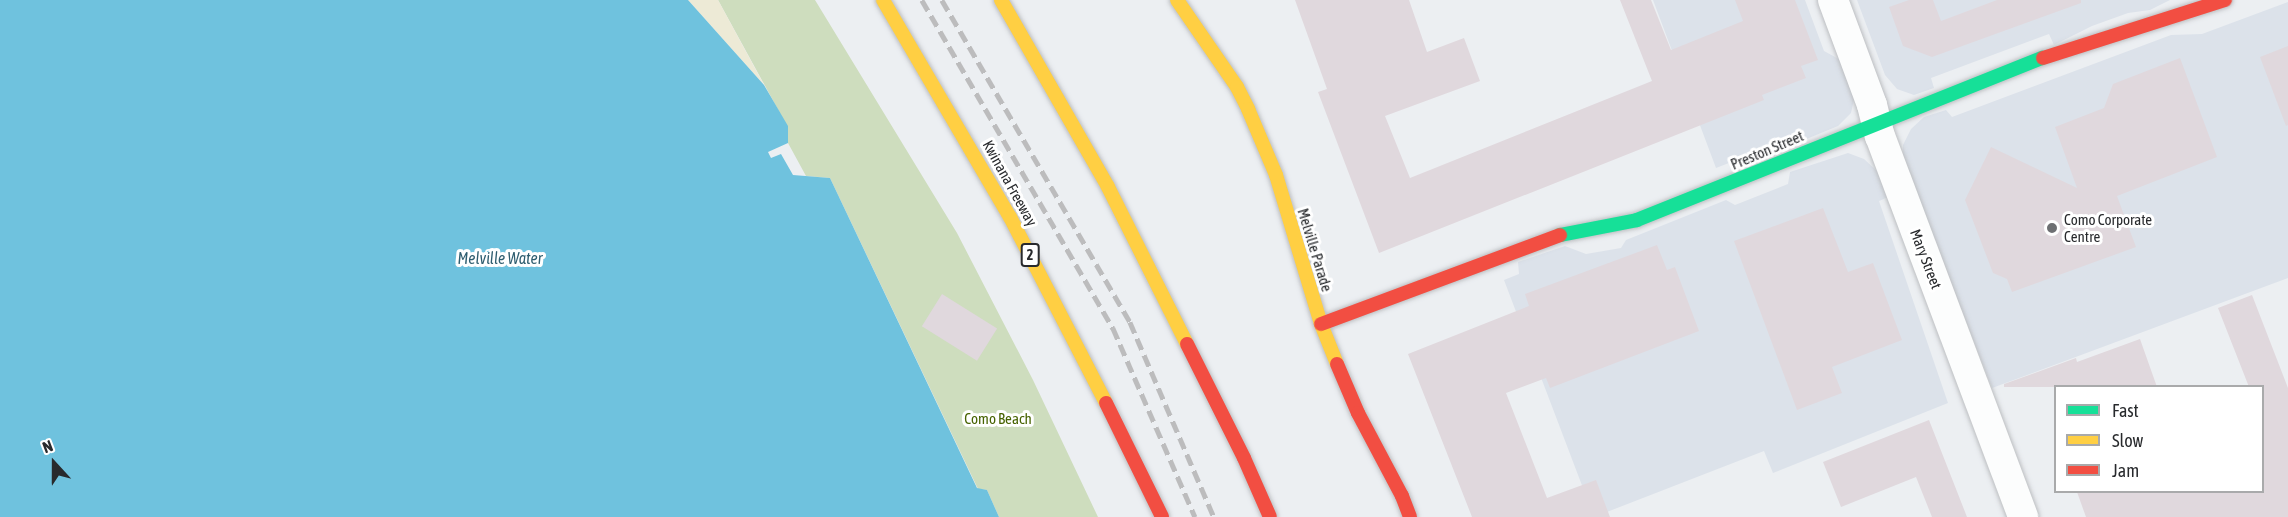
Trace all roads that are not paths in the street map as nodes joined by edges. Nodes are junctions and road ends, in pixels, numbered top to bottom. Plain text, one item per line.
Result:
1 (883, 0) edge
2 (1001, 0) edge
3 (1177, 0) edge
4 (1833, 0) edge
5 (2225, 0) edge
6 (1876, 122) junction
7 (1321, 324) junction
8 (1162, 517) edge
9 (1270, 517) edge
10 (1410, 517) edge
11 (2023, 517) edge

1 - 8 main road, Kwinana Freeway / 2
2 - 9 main road
3 - 7 main road, Melville Parade
4 - 6 street, Mary Street
5 - 6 main road, Preston Street
6 - 7 main road, Preston Street
6 - 11 street, Mary Street
7 - 10 main road, Melville Parade

